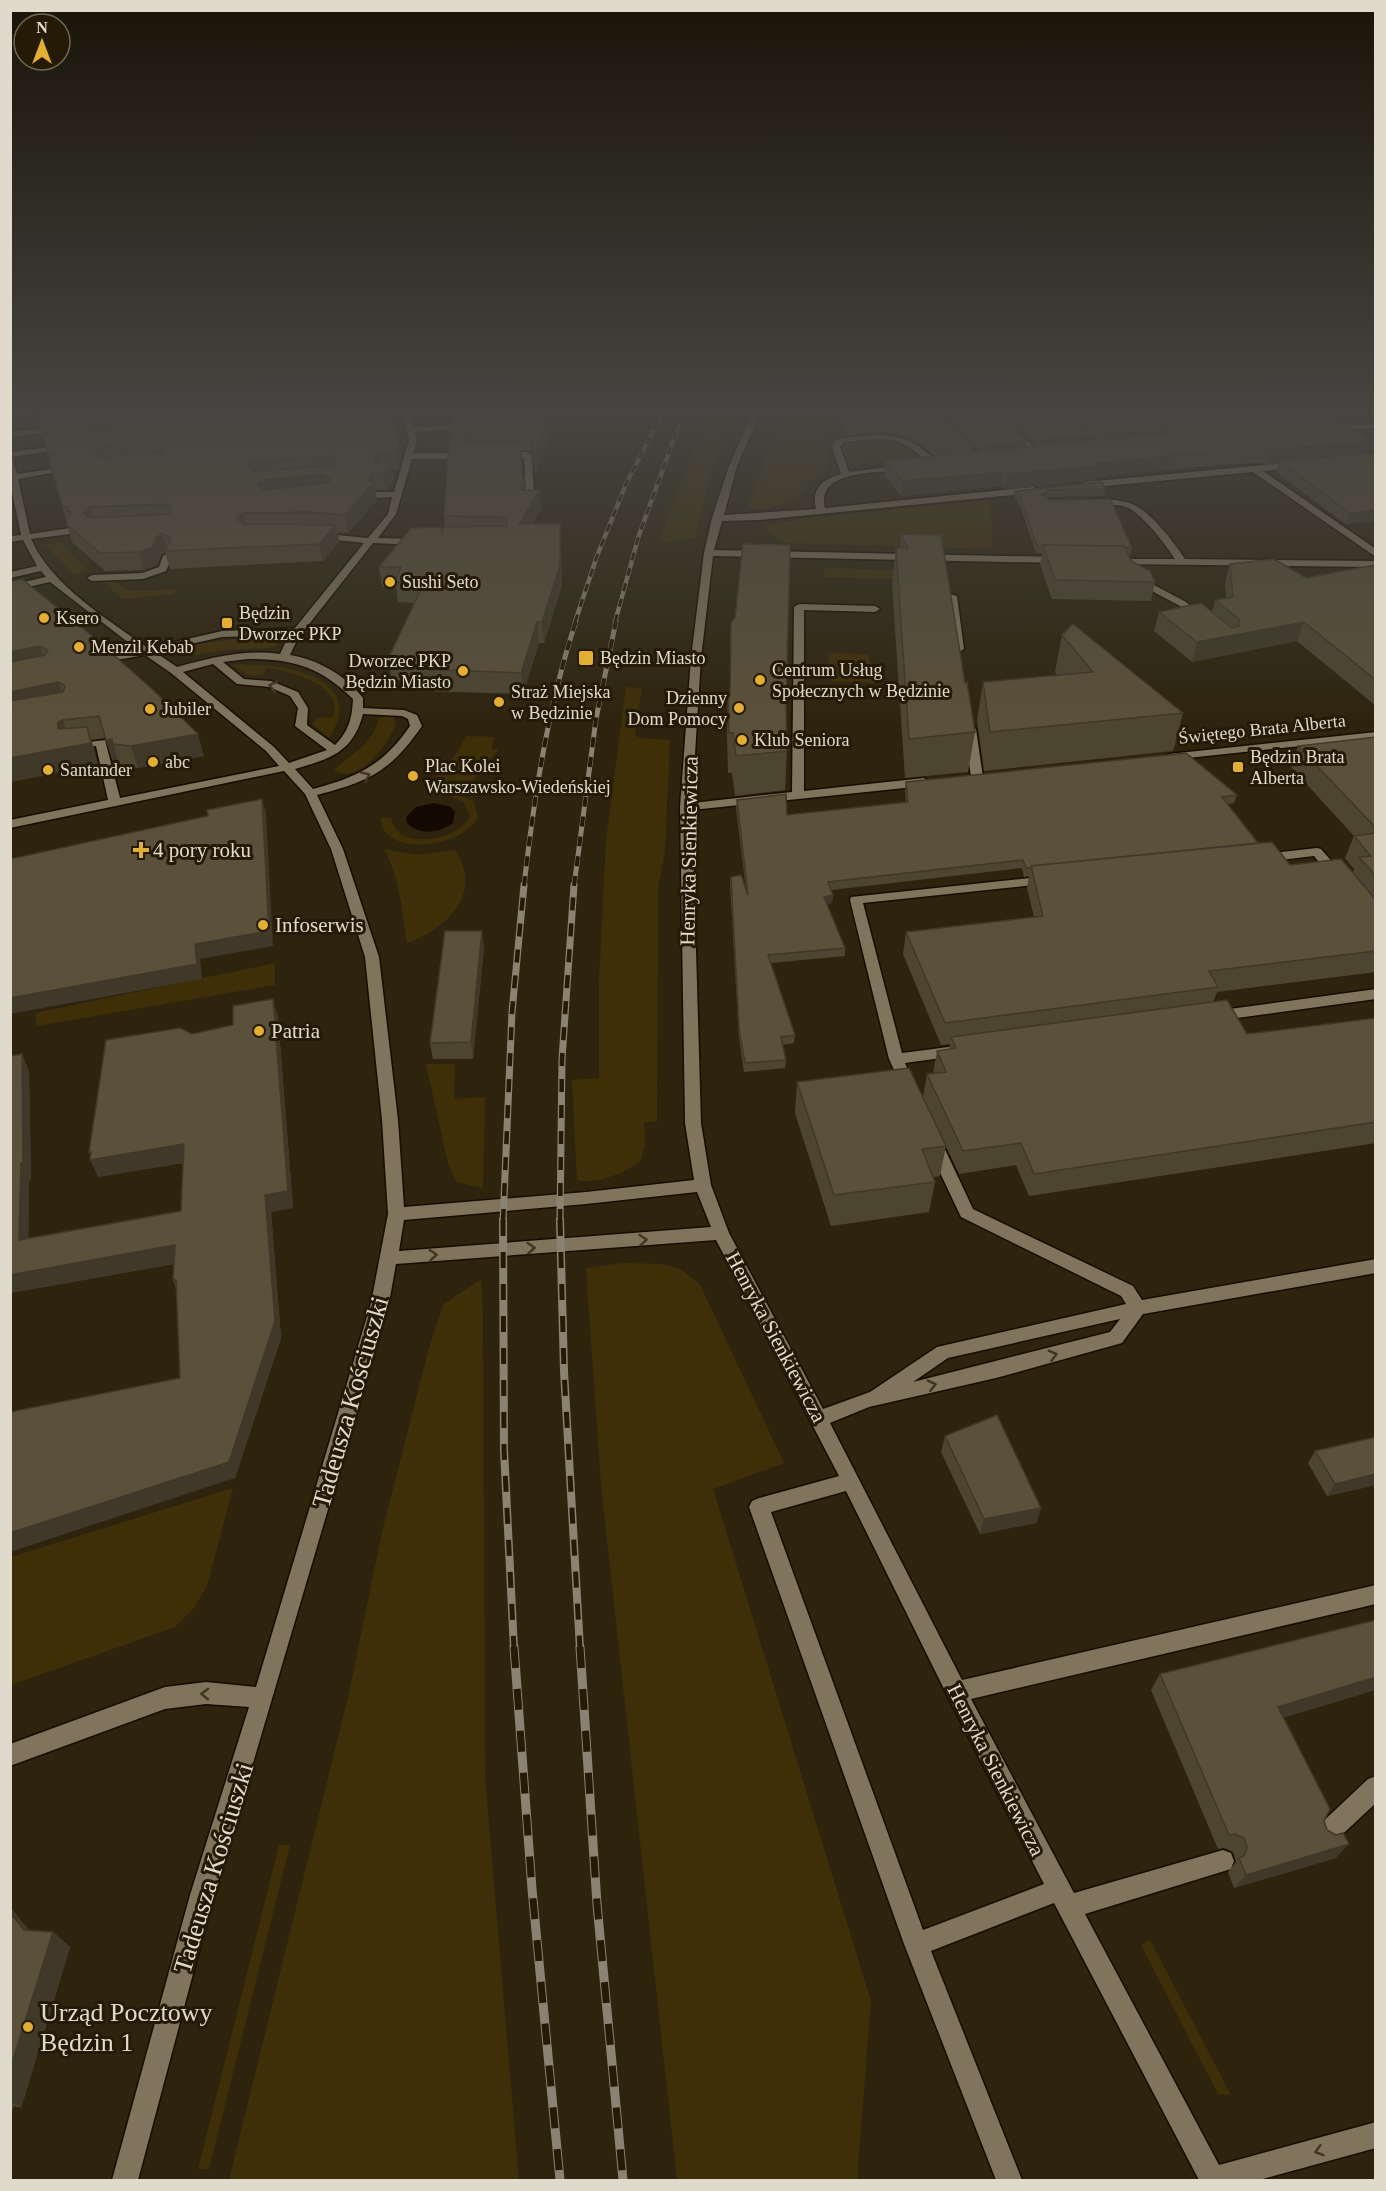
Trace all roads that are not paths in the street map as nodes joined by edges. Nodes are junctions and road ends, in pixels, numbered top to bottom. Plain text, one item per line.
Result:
1 (20, 516) edge
2 (390, 516) edge
3 (766, 516) edge
4 (1142, 516) edge
5 (1322, 516) edge
6 (717, 518) joint
7 (70, 531) edge
8 (312, 535) edge
9 (27, 537) junction
10 (10, 539) edge
11 (373, 541) junction
12 (435, 542) edge
13 (709, 553) junction
14 (1376, 554) edge
15 (168, 556) edge
16 (1068, 560) edge
17 (1102, 561) edge
18 (1125, 561) junction
19 (1182, 562) junction
20 (1376, 564) edge
21 (42, 568) junction
22 (10, 575) edge
23 (92, 578) dead end
24 (52, 579) junction
25 (10, 588) edge
26 (952, 596) edge
27 (875, 609) dead end
28 (1210, 627) edge
29 (298, 631) junction
30 (147, 652) junction
31 (285, 656) junction
32 (214, 660) junction
33 (103, 661) edge
34 (961, 665) edge
35 (175, 671) junction
36 (359, 711) junction
37 (969, 722) edge
38 (1376, 735) edge
39 (71, 747) edge
40 (336, 751) junction
41 (1161, 758) edge
42 (289, 767) junction
43 (977, 777) edge
44 (942, 781) edge
45 (310, 793) junction
46 (798, 796) junction
47 (115, 803) junction
48 (686, 807) junction
49 (10, 824) edge
50 (1246, 860) edge
51 (1057, 879) edge
52 (1346, 886) edge
53 (1376, 994) edge
54 (1200, 1018) edge
55 (966, 1050) edge
56 (896, 1059) junction
57 (915, 1100) edge
58 (929, 1131) edge
59 (703, 1185) junction
60 (396, 1214) junction
61 (721, 1233) junction
62 (390, 1258) junction
63 (1376, 1266) edge
64 (1138, 1308) junction
65 (875, 1398) junction
66 (818, 1419) junction
67 (851, 1481) junction
68 (1376, 1594) edge
69 (956, 1692) junction
70 (263, 1698) junction
71 (10, 1755) edge
72 (1376, 1787) edge
73 (1324, 1836) edge
74 (1223, 1861) dead end
75 (1063, 1898) junction
76 (916, 1944) junction
77 (1376, 2135) edge
78 (1213, 2180) edge
79 (125, 2181) edge
80 (1009, 2181) edge

1 - 9 street, Tadeusza Kościuszki
2 - 11 street
3 - 6 street
4 - 19 street
5 - 14 street
6 - 13 street, Henryka Sienkiewicza
7 - 9 street
8 - 11 street
9 - 10 street
9 - 21 street, Tadeusza Kościuszki
11 - 12 street
11 - 29 street
13 - 16 street
13 - 48 street, Henryka Sienkiewicza
15 - 23 street
17 - 18 street
18 - 19 street
18 - 28 street
19 - 20 street
21 - 22 street
21 - 24 street, Tadeusza Kościuszki
24 - 25 street
24 - 30 street, Tadeusza Kościuszki
26 - 34 street
27 - 46 street
29 - 30 street
29 - 31 street
30 - 33 street
30 - 35 street, Tadeusza Kościuszki
31 - 32 street
31 - 36 street
32 - 35 street
40 -> 32 street
35 - 42 street, Tadeusza Kościuszki
36 - 40 street
45 -> 36 street
37 - 43 street
38 - 41 street, Świętego Brata Alberta
39 - 47 street
40 - 42 street
42 - 45 street, Tadeusza Kościuszki
42 - 47 street
44 - 46 street
45 - 60 street, Tadeusza Kościuszki
46 - 48 street
47 - 49 street
48 - 59 street, Henryka Sienkiewicza
50 - 52 street
51 - 56 street
53 - 54 street
55 - 56 street
56 - 57 street
58 - 64 street
59 - 60 street
59 - 61 street, Henryka Sienkiewicza
60 - 62 street, Tadeusza Kościuszki
62 -> 61 street
61 - 66 street, Henryka Sienkiewicza
62 - 70 street, Tadeusza Kościuszki
63 - 64 street
64 - 65 street
65 -> 64 street
65 - 66 street
66 - 67 street, Henryka Sienkiewicza
67 - 69 street, Henryka Sienkiewicza
67 - 76 street
68 - 69 street
69 - 75 street, Henryka Sienkiewicza
70 -> 71 street
70 - 79 street, Tadeusza Kościuszki
72 - 73 street
74 - 75 street
75 - 76 street
75 - 78 street, Henryka Sienkiewicza
76 - 80 street
77 -> 78 street

